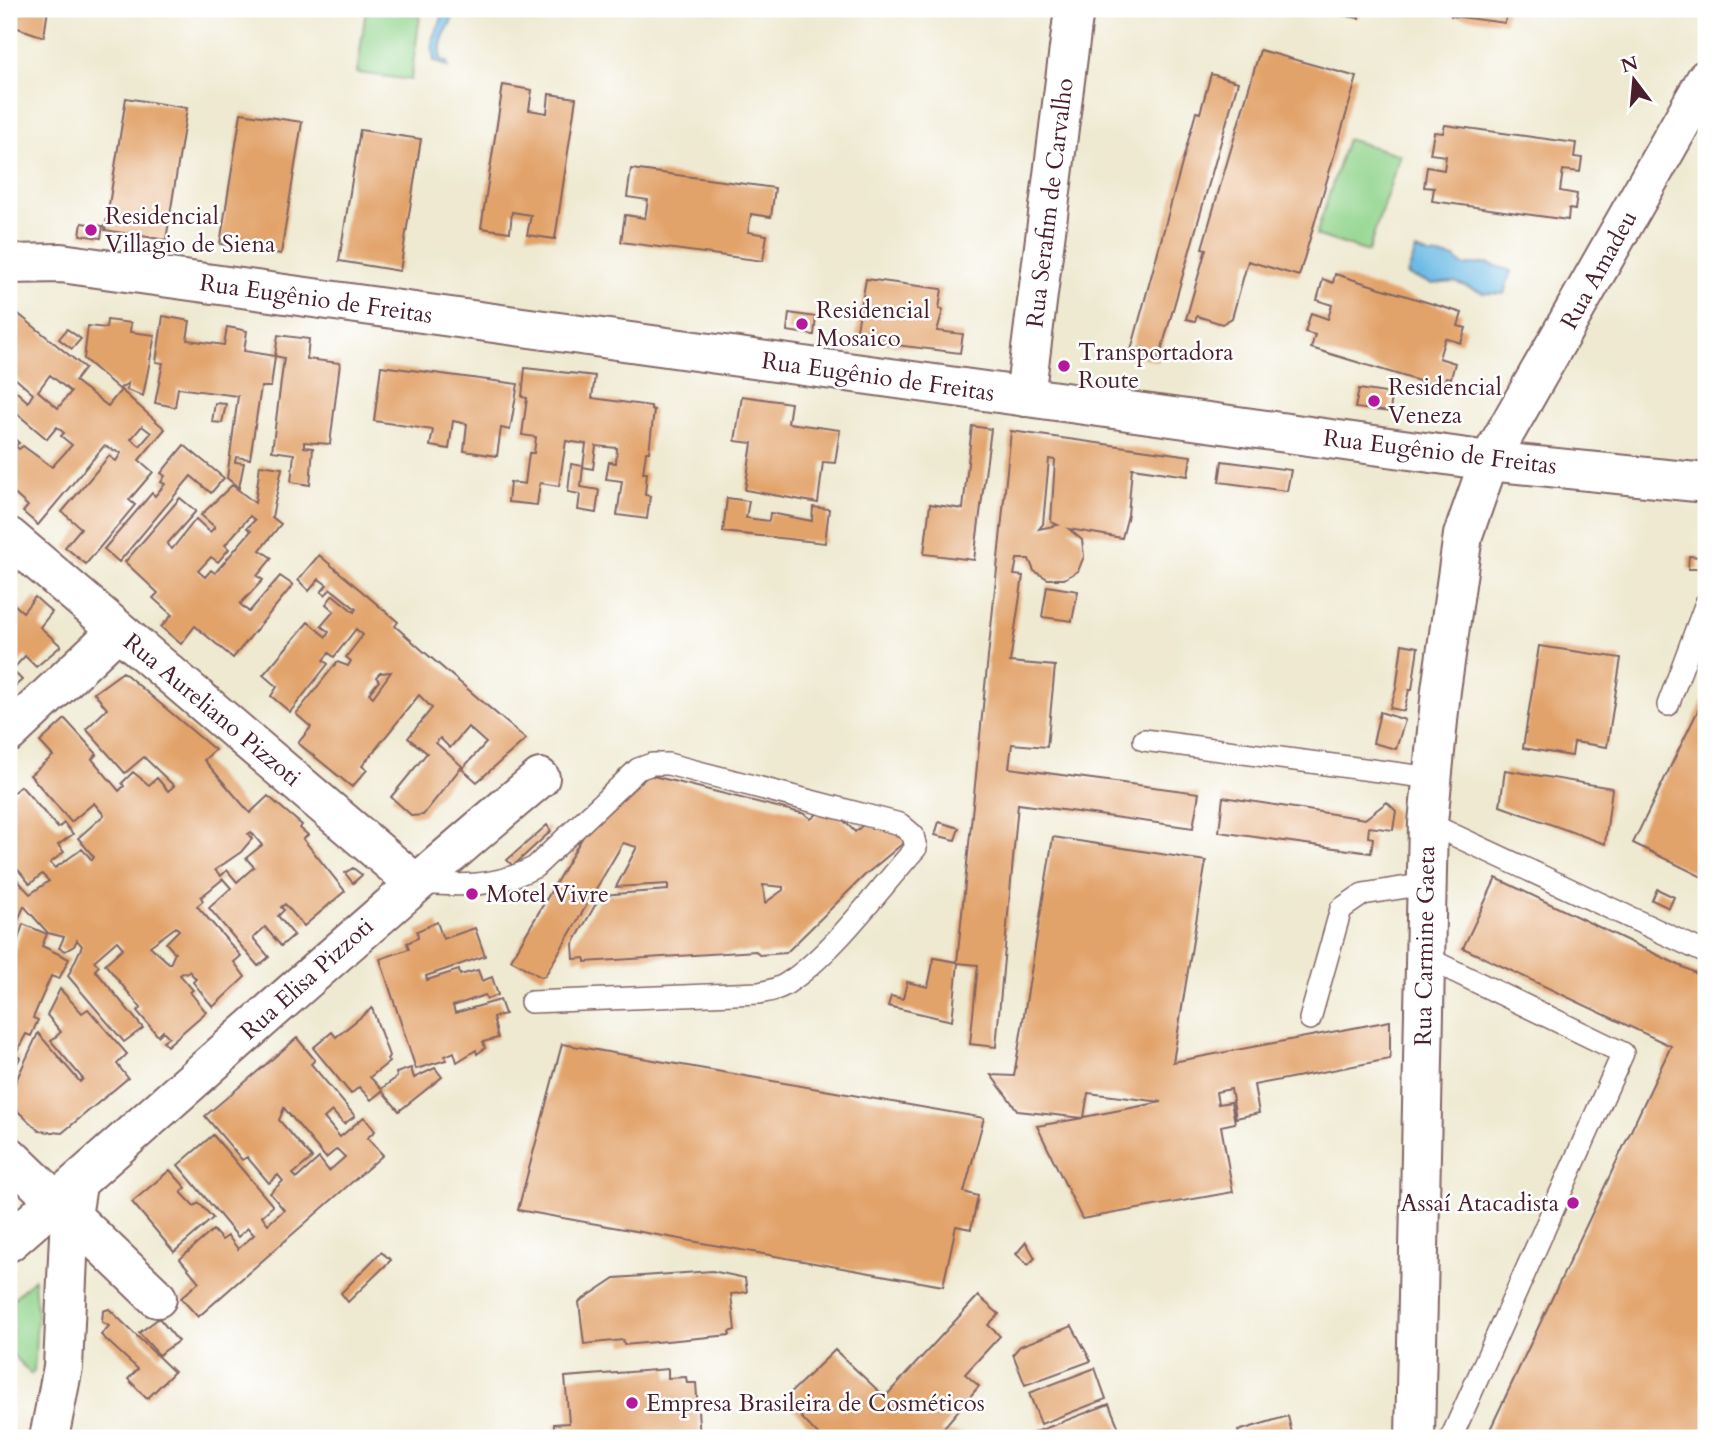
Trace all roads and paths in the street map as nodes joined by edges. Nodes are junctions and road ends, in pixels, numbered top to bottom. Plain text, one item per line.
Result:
1 (1074, 9) edge
2 (1706, 79) edge
3 (9, 264) edge
4 (1025, 397) junction
5 (1489, 461) junction
6 (1706, 483) edge
7 (9, 537) edge
8 (1706, 603) edge
9 (118, 630) junction
10 (1668, 705) dead end
11 (9, 733) edge
12 (1144, 740) dead end
13 (540, 778) dead end
14 (1433, 778) junction
15 (1428, 823) junction
16 (415, 883) junction
17 (1426, 884) junction
18 (1706, 953) edge
19 (1424, 957) junction
20 (531, 1002) dead end
21 (1310, 1019) dead end
22 (9, 1156) edge
23 (68, 1201) junction
24 (9, 1242) edge
25 (157, 1298) dead end
26 (49, 1438) edge
27 (1415, 1438) edge
28 (1451, 1438) edge

1 - 4 street, Rua Serafim de Carvalho
2 - 5 street, Rua Amadeu
3 - 4 street, Rua Eugênio de Freitas
4 - 5 street, Rua Eugênio de Freitas
5 - 6 street, Rua Eugênio de Freitas
5 - 14 street, Rua Carmine Gaeta
7 - 9 street, Rua Aureliano Pizzoti
8 - 10 lane
9 - 11 street
9 - 16 street, Rua Aureliano Pizzoti
12 - 14 lane
13 - 16 street, Rua Elisa Pizzoti
14 - 15 street, Rua Carmine Gaeta
15 - 17 street, Rua Carmine Gaeta
15 - 18 lane
16 - 20 lane
16 - 23 street, Rua Elisa Pizzoti
17 - 19 street, Rua Carmine Gaeta
17 - 21 lane
19 - 27 street, Rua Carmine Gaeta
19 - 28 lane
22 - 23 street
23 - 24 street, Rua Elisa Pizzoti
23 - 25 street
23 - 26 street

